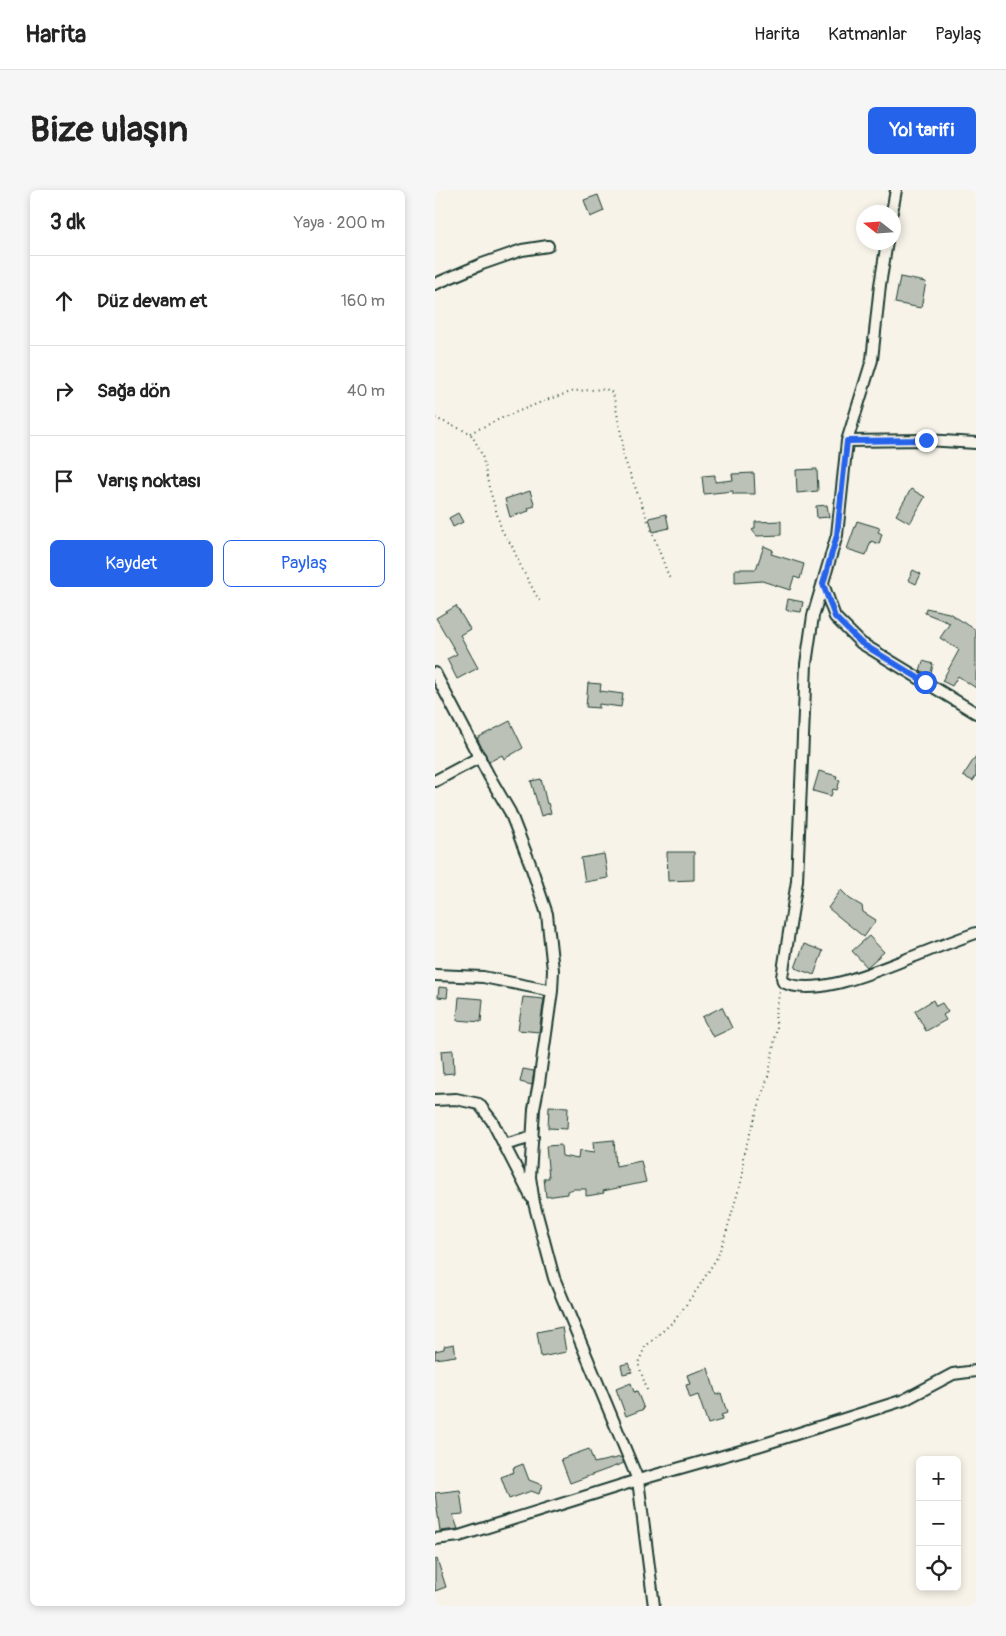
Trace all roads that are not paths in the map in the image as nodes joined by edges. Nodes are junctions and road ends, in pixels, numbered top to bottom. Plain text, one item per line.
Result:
1 (896, 190) edge
2 (893, 205) edge
3 (548, 246) dead end
4 (886, 250) edge
5 (435, 284) edge
6 (847, 441) junction
7 (963, 442) junction
8 (976, 443) edge
9 (976, 451) edge
10 (823, 584) junction
11 (435, 672) edge
12 (976, 712) edge
13 (480, 757) junction
14 (435, 781) edge
15 (976, 933) edge
16 (435, 975) edge
17 (552, 991) junction
18 (435, 1100) edge
19 (533, 1137) junction
20 (504, 1145) junction
21 (534, 1203) junction
22 (976, 1371) edge
23 (638, 1480) junction
24 (435, 1539) edge
25 (654, 1606) edge

1 - 2 street
3 - 5 street
4 - 6 street
6 - 7 street
6 - 10 street
7 - 8 street
7 - 9 street
10 - 12 street
10 - 15 street
11 - 13 street
13 - 14 street
13 - 17 street
16 - 17 street
17 - 19 street
18 - 20 street
19 - 20 street
19 - 21 street
20 - 21 street
21 - 23 street
22 - 23 street
23 - 24 street
23 - 25 street

